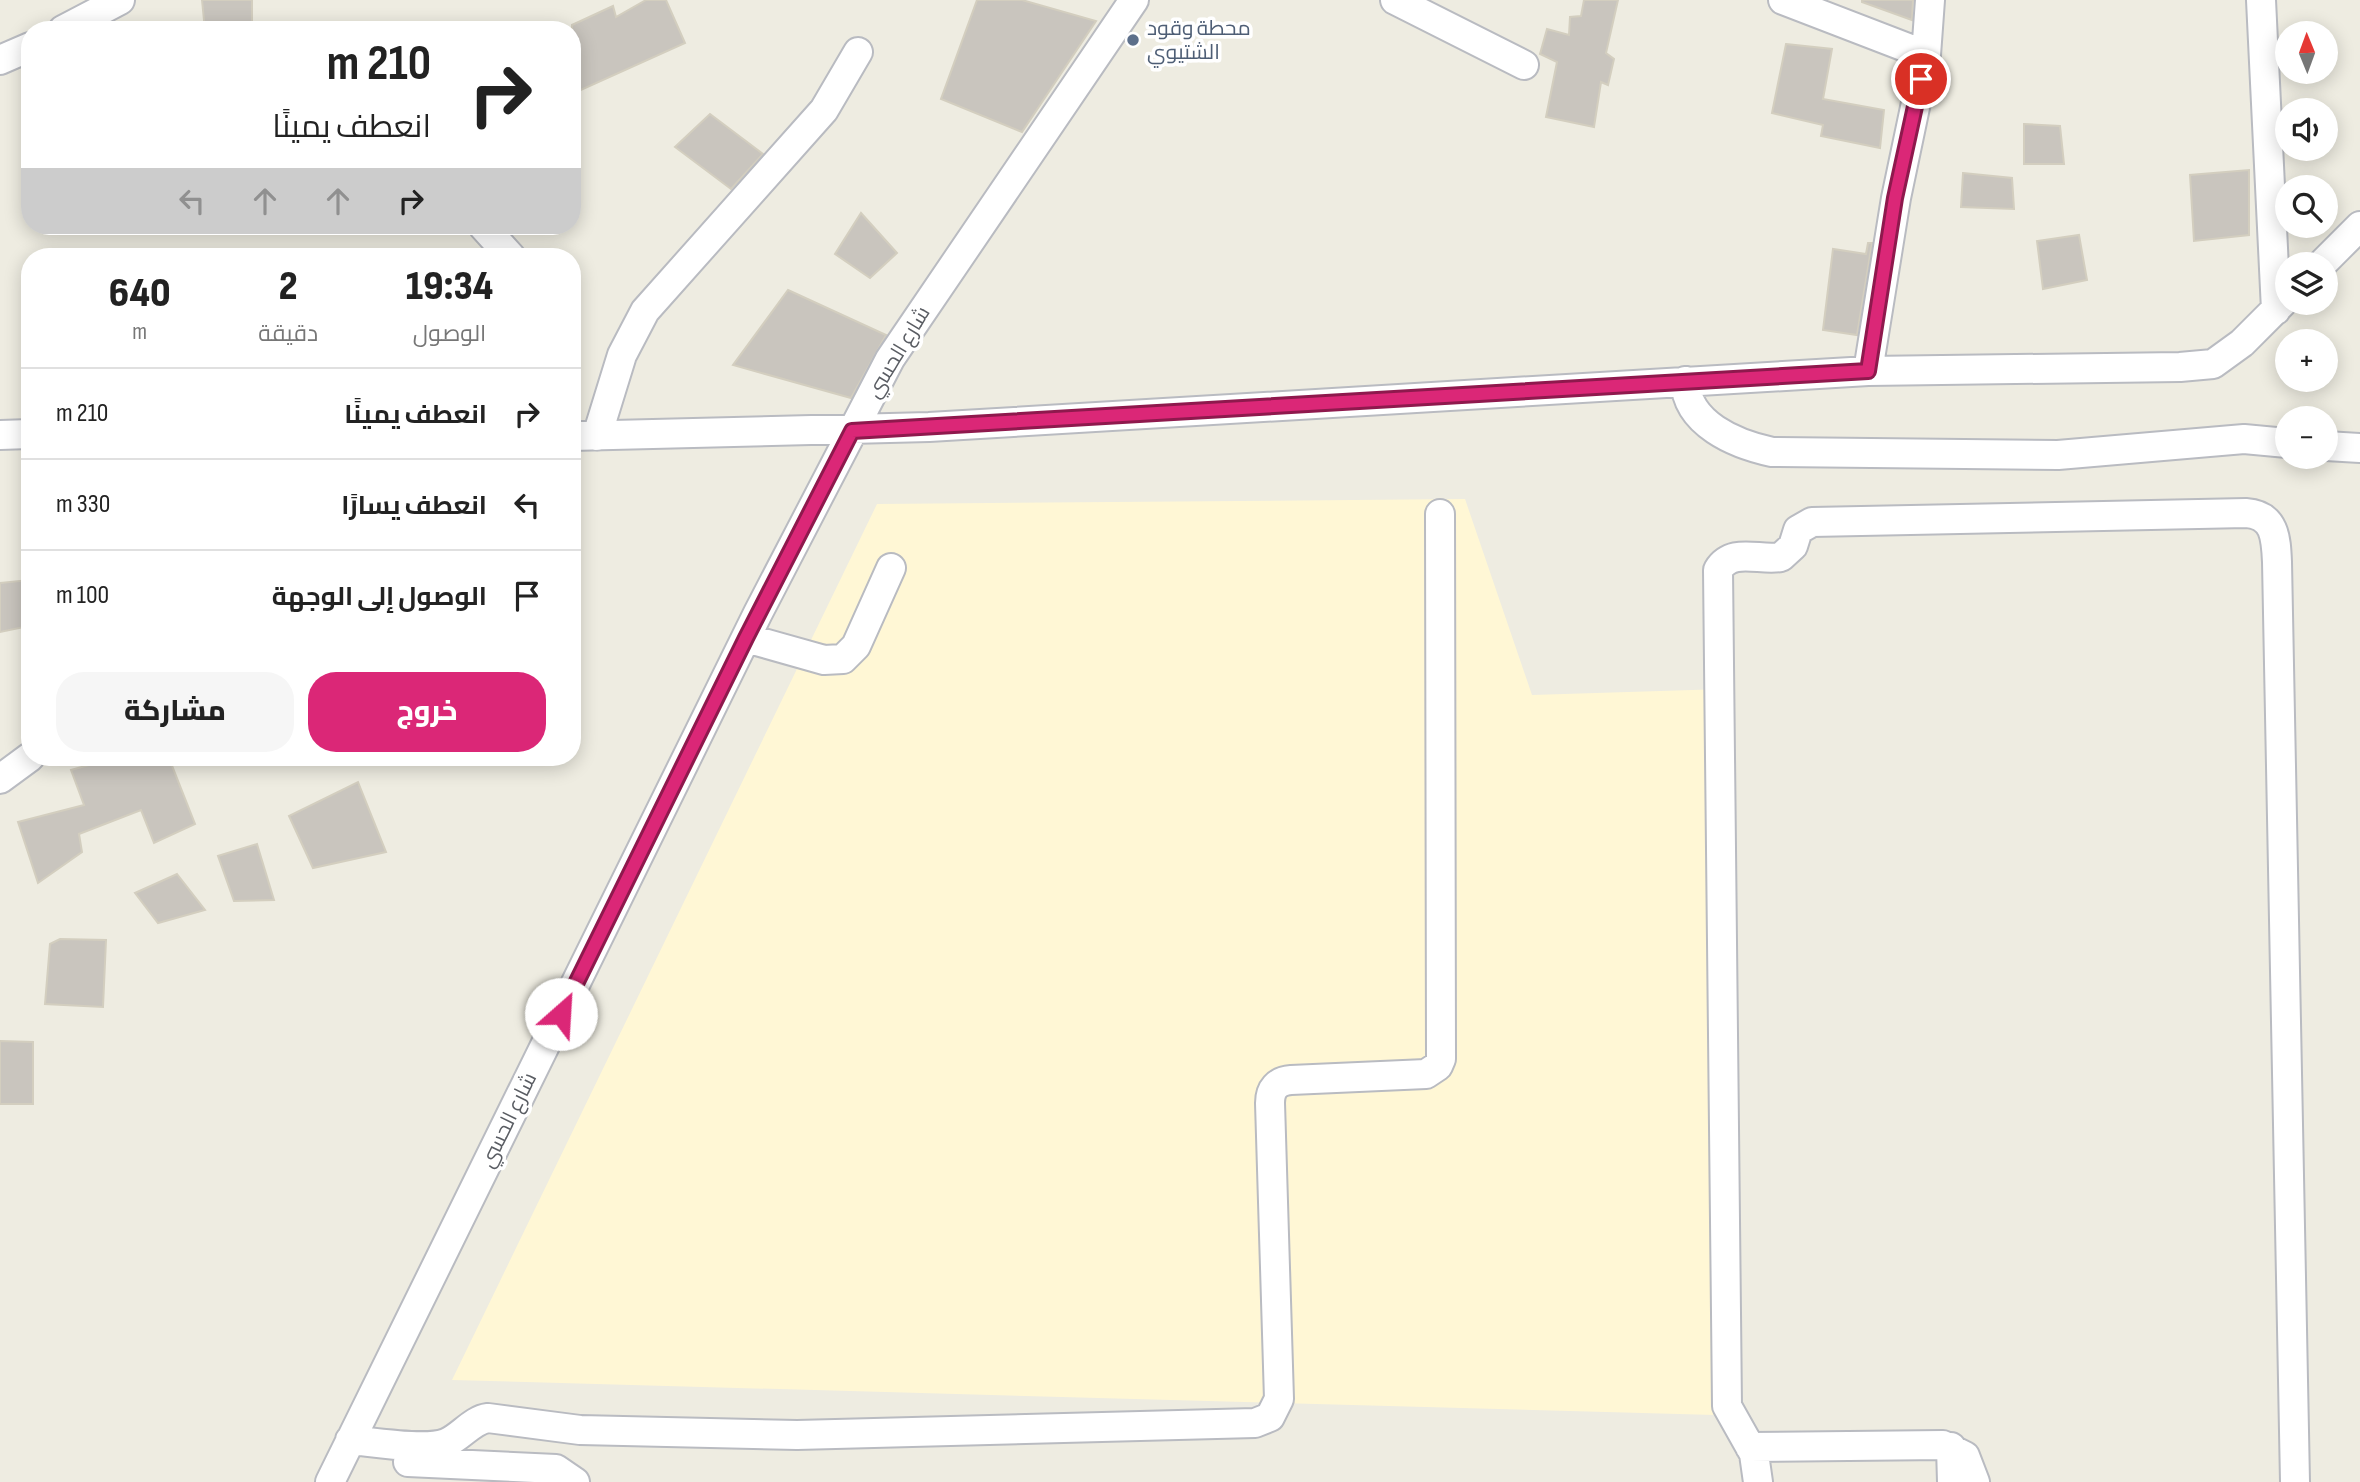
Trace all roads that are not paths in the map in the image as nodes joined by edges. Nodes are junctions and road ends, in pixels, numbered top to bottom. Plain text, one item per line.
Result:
1 (120, 0) edge
2 (1134, 0) edge
3 (1395, 0) edge
4 (1783, 0) edge
5 (1930, 0) edge
6 (2261, 0) edge
7 (80, 21) edge
8 (21, 51) edge
9 (858, 52) dead end
10 (1926, 55) junction
11 (0, 60) edge
12 (1524, 65) dead end
13 (2360, 226) edge
14 (491, 235) edge
15 (503, 248) edge
16 (2278, 252) edge
17 (2334, 252) edge
18 (2275, 311) edge
19 (1868, 371) junction
20 (1685, 381) junction
21 (852, 431) junction
22 (0, 435) edge
23 (21, 435) edge
24 (584, 436) edge
25 (2275, 442) edge
26 (2338, 447) edge
27 (2360, 448) edge
28 (1440, 514) dead end
29 (891, 568) dead end
30 (746, 638) junction
31 (21, 764) edge
32 (0, 779) edge
33 (1750, 1447) junction
34 (1951, 1447) junction
35 (341, 1460) edge
36 (575, 1482) edge
37 (1758, 1482) edge
38 (1952, 1482) edge
39 (1975, 1482) edge
40 (2295, 1482) edge

1 - 7 street
2 - 21 street, شارع الحسي
3 - 12 street
4 - 10 street
5 - 10 street
6 - 16 street
8 - 11 street
9 - 24 street
10 - 19 street
13 - 17 street
14 - 15 street
18 - 19 street
19 - 20 street
20 - 21 street
20 - 25 street
21 - 24 street
21 - 30 street, شارع الحسي
22 - 23 street
26 - 27 street
28 - 35 street
29 - 30 street
30 - 35 street, شارع الحسي
31 - 32 street
33 - 34 street
33 - 37 street
33 - 40 street
34 - 38 street
34 - 39 street
35 - 36 street

